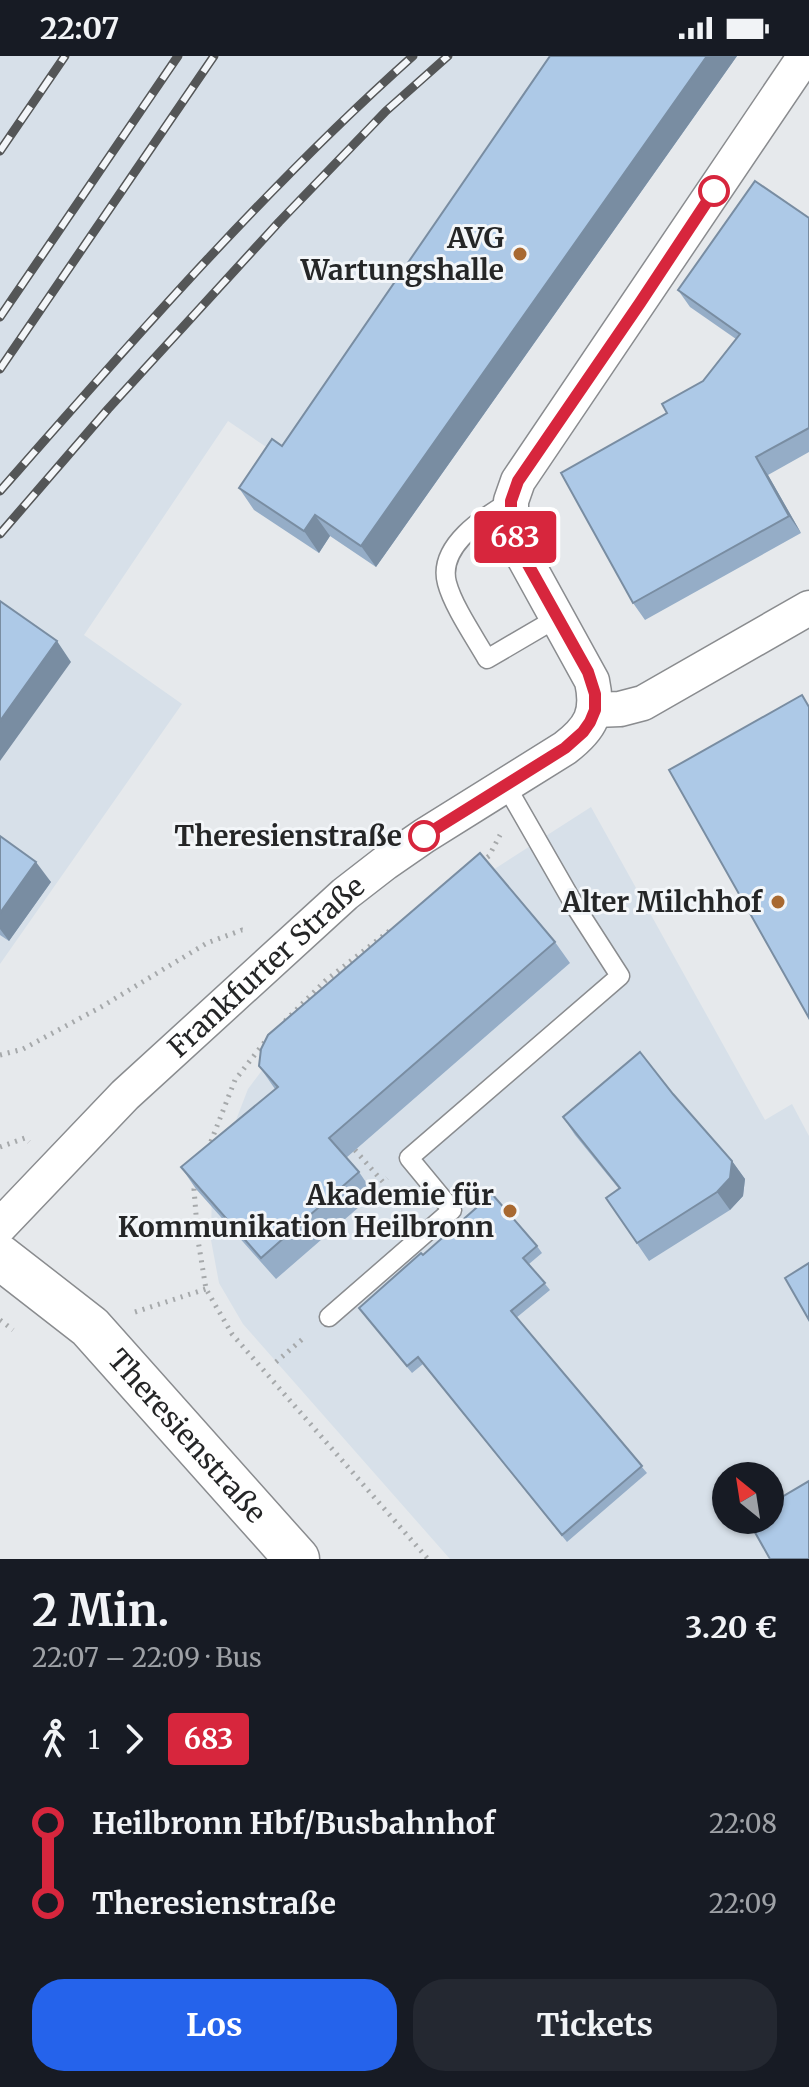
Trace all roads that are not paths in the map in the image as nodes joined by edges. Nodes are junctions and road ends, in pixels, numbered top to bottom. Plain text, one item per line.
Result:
1 (805, 56) edge
2 (511, 501) junction
3 (809, 608) edge
4 (557, 618) junction
5 (595, 710) junction
6 (505, 784) junction
7 (0, 1226) edge
8 (0, 1257) edge
9 (329, 1317) road end
10 (297, 1559) edge

1 - 2 street
2 - 4 street
2 - 4 lane
3 - 5 street
4 - 5 street
5 - 6 street, Frankfurter Straße
6 - 7 street, Frankfurter Straße
6 - 9 lane
8 - 10 main road, Theresienstraße

